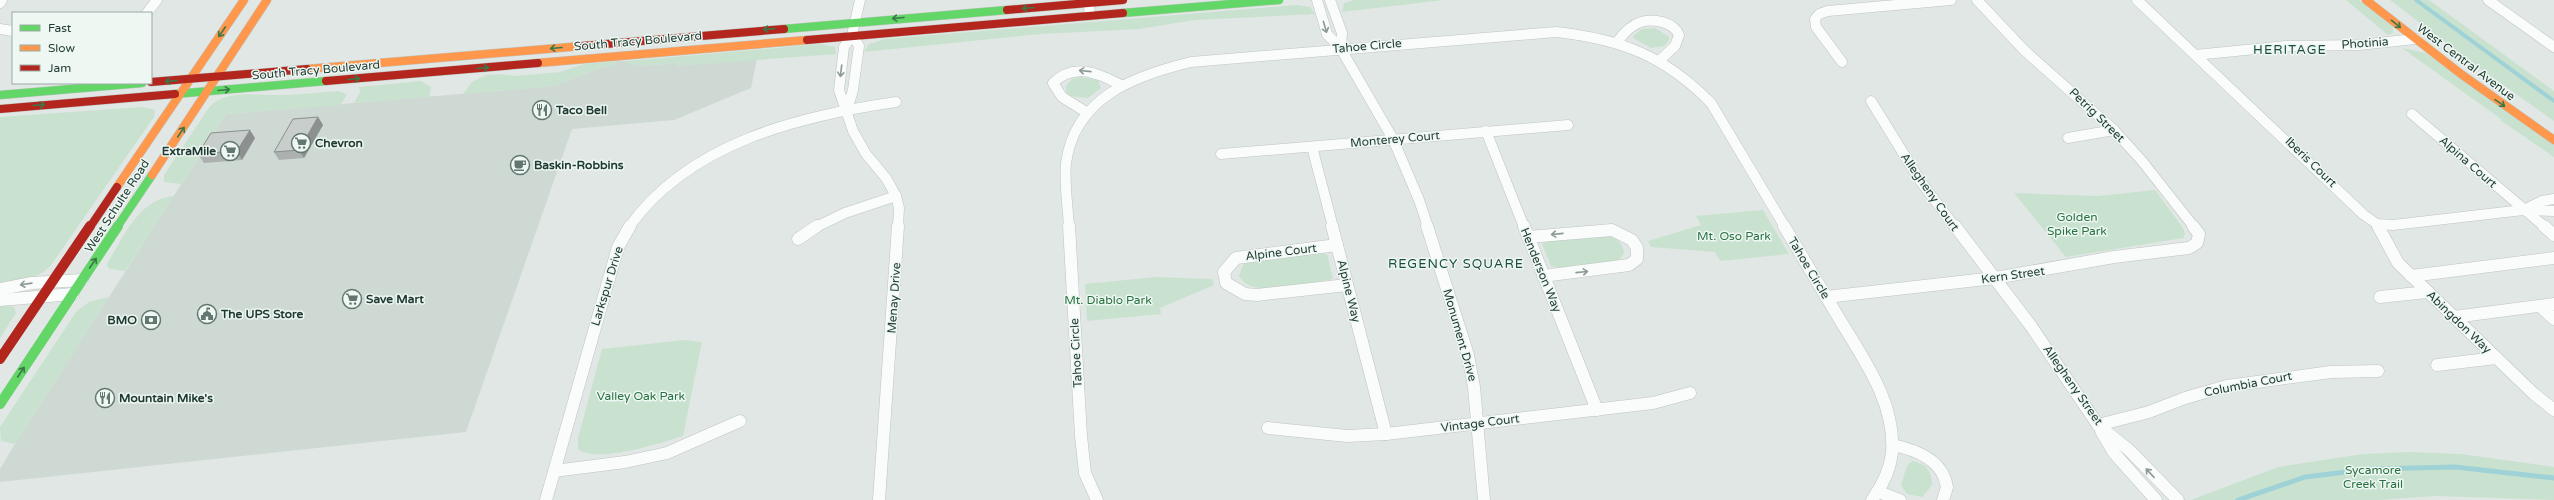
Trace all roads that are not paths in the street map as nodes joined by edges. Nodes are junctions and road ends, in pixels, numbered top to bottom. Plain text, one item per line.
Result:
1 (2, 0) edge
2 (157, 0) edge
3 (244, 0) edge
4 (267, 0) edge
5 (860, 0) edge
6 (1123, 0) edge
7 (1279, 0) edge
8 (1317, 0) edge
9 (1330, 0) edge
10 (1951, 0) edge
11 (1977, 0) edge
12 (2137, 0) edge
13 (2366, 0) edge
14 (2488, 0) edge
15 (1088, 1) edge
16 (0, 3) edge
17 (148, 12) edge
18 (2400, 14) dead end
19 (1090, 15) junction
20 (856, 22) junction
21 (0, 29) edge
22 (12, 31) edge
23 (852, 35) junction
24 (2415, 39) junction
25 (1617, 42) junction
26 (2554, 47) edge
27 (1341, 49) junction
28 (2447, 51) dead end
29 (2195, 55) junction
30 (1661, 59) junction
31 (1842, 62) dead end
32 (216, 77) junction
33 (190, 79) junction
34 (152, 82) edge
35 (130, 84) edge
36 (1121, 85) junction
37 (207, 91) junction
38 (181, 93) junction
39 (0, 95) edge
40 (1871, 101) dead end
41 (896, 102) dead end
42 (0, 109) edge
43 (847, 110) junction
44 (1086, 112) junction
45 (2412, 114) dead end
46 (1568, 125) dead end
47 (2114, 130) junction
48 (1486, 131) junction
49 (2068, 138) dead end
50 (1393, 139) junction
51 (2554, 140) edge
52 (1312, 147) junction
53 (1221, 154) dead end
54 (896, 196) junction
55 (2554, 199) edge
56 (2523, 210) junction
57 (2554, 211) edge
58 (2378, 224) junction
59 (2554, 235) edge
60 (1528, 237) junction
61 (798, 239) dead end
62 (2197, 243) joint
63 (1337, 245) junction
64 (2554, 258) edge
65 (1543, 276) junction
66 (2411, 276) junction
67 (1995, 278) junction
68 (82, 280) junction
69 (53, 282) junction
70 (1347, 285) junction
71 (0, 289) edge
72 (2427, 292) junction
73 (73, 294) junction
74 (43, 296) junction
75 (1826, 297) junction
76 (2380, 298) dead end
77 (0, 300) edge
78 (2554, 304) edge
79 (2540, 306) junction
80 (2454, 317) junction
81 (2554, 319) edge
82 (2496, 358) junction
83 (0, 359) edge
84 (2437, 365) dead end
85 (2378, 371) dead end
86 (1690, 393) dead end
87 (0, 404) edge
88 (1597, 410) junction
89 (2554, 410) edge
90 (740, 421) dead end
91 (1478, 424) junction
92 (2098, 425) junction
93 (1268, 428) dead end
94 (1386, 434) junction
95 (1893, 445) junction
96 (554, 471) junction
97 (1875, 496) edge
98 (546, 500) edge
99 (879, 500) edge
100 (1096, 500) edge
101 (1484, 500) edge
102 (1900, 500) edge
103 (1943, 500) edge
104 (2156, 500) edge
105 (2178, 500) edge

1 - 16 street
2 - 17 street
3 -> 33 main road, West Schulte Road
4 - 32 main road, West Schulte Road
5 - 20 street, Menay Drive
6 - 15 main road, South Tracy Boulevard
7 - 19 main road, South Tracy Boulevard
8 -> 27 street, Monument Drive
9 - 27 street, Monument Drive
10 - 31 street
11 - 47 street, Petrig Street
12 - 29 street, Iberis Court
13 -> 24 main road, West Central Avenue
14 - 26 street
15 - 19 street
15 -> 20 main road, South Tracy Boulevard
18 - 28 main road, West Central Avenue
19 - 23 main road, South Tracy Boulevard
20 - 23 street, Menay Drive
20 -> 32 main road, South Tracy Boulevard
21 - 22 street
37 -> 23 main road, South Tracy Boulevard
23 - 43 street
23 -> 43 street, Menay Drive
24 - 29 street, Photinia
24 -> 51 main road, West Central Avenue
25 - 27 street, Tahoe Circle
25 - 30 street, Tahoe Circle
25 - 30 street
27 - 36 street, Tahoe Circle
27 - 50 street, Monument Drive
29 - 58 street, Iberis Court
30 - 75 street, Tahoe Circle
32 - 33 main road, South Tracy Boulevard
32 - 37 main road, West Schulte Road
33 -> 34 main road, South Tracy Boulevard
33 - 38 main road, West Schulte Road
35 - 39 main road
36 - 44 street, Tahoe Circle
36 -> 44 street
37 - 38 main road, South Tracy Boulevard
68 -> 37 main road, West Schulte Road
42 -> 38 main road, South Tracy Boulevard
38 - 69 main road, West Schulte Road
40 - 67 street, Allegheny Court
41 - 43 street, Larkspur Drive
43 - 54 street, Menay Drive
43 - 96 street, Larkspur Drive
44 - 100 street, Tahoe Circle
45 - 56 street, Alpina Court
46 - 48 street, Monterey Court
47 - 49 street
47 - 62 street, Petrig Street
48 - 50 street, Monterey Court
48 - 60 street, Henderson Way
50 - 52 street, Monterey Court
50 - 91 street, Monument Drive
52 - 53 street, Monterey Court
52 - 63 street, Alpine Way
54 - 61 street
54 - 99 street, Menay Drive
55 - 56 street
56 - 57 street
56 - 58 street
56 - 59 street, Alpina Court
58 - 66 street, Abingdon Way
60 - 65 street, Henderson Way
65 -> 60 street
62 - 67 street, Kern Street
63 - 70 street, Alpine Way
63 - 70 street, Alpine Court
64 - 66 street
65 - 88 street, Henderson Way
66 - 72 street, Abingdon Way
67 - 75 street, Kern Street
67 - 92 street, Allegheny Street
68 - 69 street
68 - 73 main road, West Schulte Road
69 -> 71 street
69 - 74 main road, West Schulte Road
70 - 94 street, Alpine Way
72 - 76 street
72 - 80 street, Abingdon Way
73 - 74 street
87 -> 73 main road, West Schulte Road
74 - 77 street
74 - 83 main road, West Schulte Road
75 - 95 street, Tahoe Circle
78 - 79 street
79 - 80 street
79 - 81 street
80 - 82 street, Abingdon Way
82 - 84 street
82 - 89 street, Abingdon Way
85 - 92 street, Columbia Court
86 - 88 street, Vintage Court
88 - 91 street, Vintage Court
90 - 96 street
91 - 94 street, Vintage Court
91 - 101 street, Monument Drive
92 - 104 street
105 -> 92 street, Allegheny Street
93 - 94 street, Vintage Court
95 - 97 street, Tahoe Circle
95 - 103 street
96 - 98 street, Larkspur Drive
97 - 102 street

